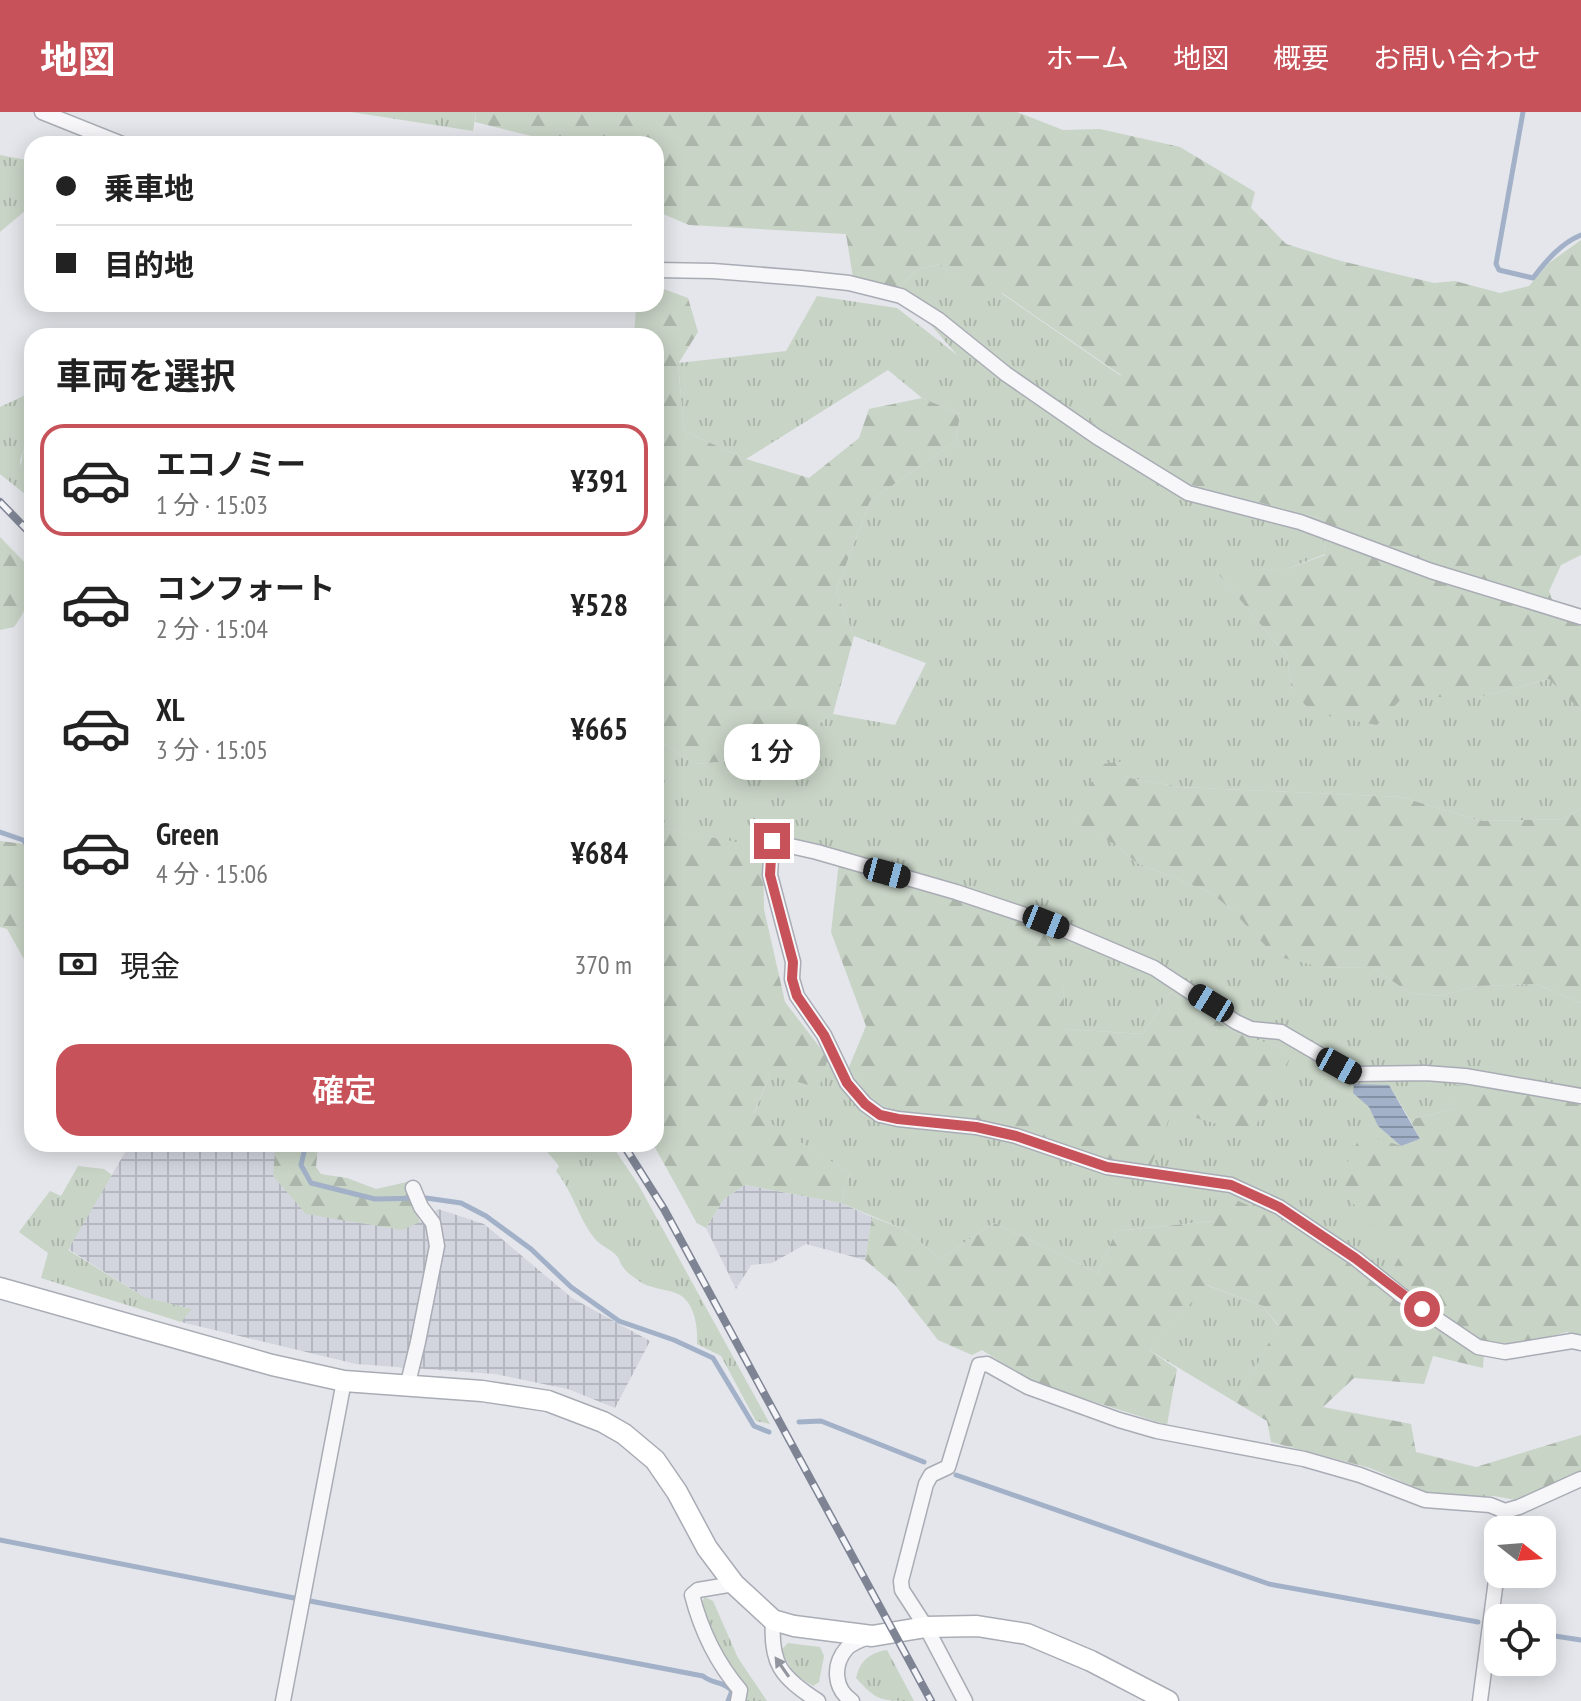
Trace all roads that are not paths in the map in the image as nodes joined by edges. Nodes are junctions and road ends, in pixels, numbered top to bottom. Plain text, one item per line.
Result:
1 (42, 112) edge
2 (102, 136) edge
3 (664, 270) edge
4 (1581, 617) edge
5 (1581, 1096) edge
6 (413, 1188) dead end
7 (0, 1288) edge
8 (1578, 1345) edge
9 (344, 1381) junction
10 (407, 1387) junction
11 (1581, 1470) edge
12 (1576, 1482) edge
13 (1505, 1511) junction
14 (1504, 1516) edge
15 (734, 1584) junction
16 (1495, 1588) edge
17 (773, 1620) junction
18 (926, 1627) junction
19 (872, 1636) junction
20 (283, 1701) edge
21 (738, 1701) edge
22 (818, 1701) edge
23 (852, 1701) edge
24 (965, 1701) edge
25 (1168, 1701) edge
26 (1480, 1701) edge

1 - 2 street
3 - 4 street
5 - 8 street
6 - 10 street
7 - 9 street
9 - 10 street
9 - 20 street
10 - 15 street
11 - 12 street
12 - 13 street
13 - 14 street
13 - 18 street
15 - 17 street
15 - 21 street
16 - 26 street
17 - 19 street
22 -> 17 street
18 - 19 street
18 - 24 street
18 - 25 street
19 - 23 street

